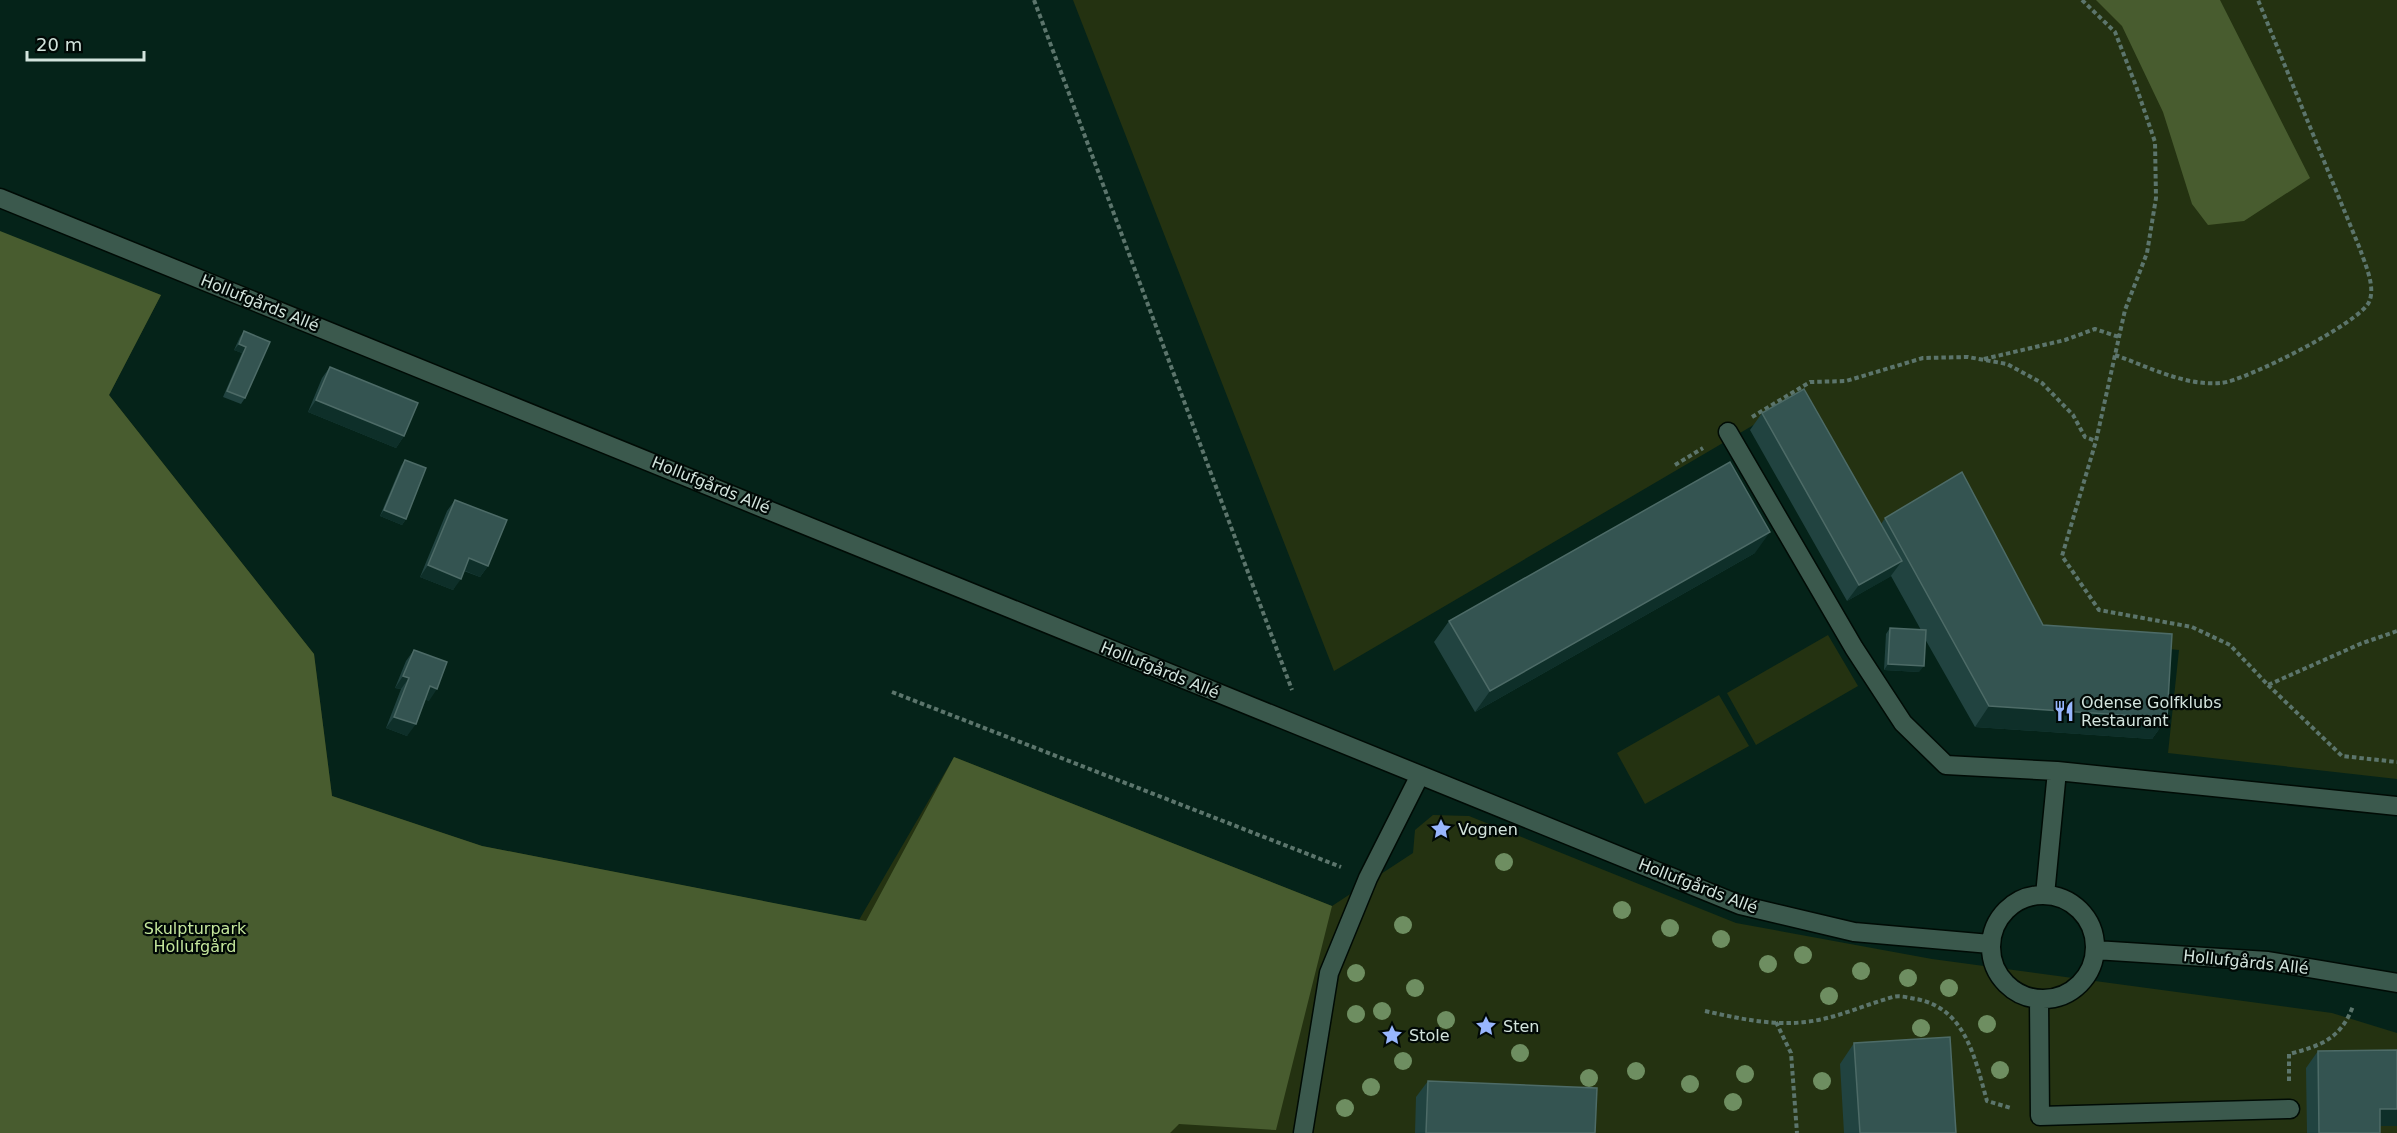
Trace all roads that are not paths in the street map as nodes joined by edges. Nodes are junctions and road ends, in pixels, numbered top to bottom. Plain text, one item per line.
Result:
1 (0, 198) edge
2 (1728, 432) road end
3 (2057, 771) junction
4 (1420, 775) junction
5 (2397, 806) edge
6 (2045, 895) junction
7 (1990, 944) junction
8 (2095, 950) junction
9 (2397, 983) edge
10 (2039, 999) junction
11 (2290, 1109) dead end
12 (1303, 1133) edge

1 - 4 street, Hollufgårds Allé
2 - 3 street
3 - 5 street
3 - 6 street
4 - 7 street, Hollufgårds Allé
4 - 12 street
6 - 7 street
6 - 8 street
7 - 10 street
8 - 9 street, Hollufgårds Allé
8 - 10 street
10 - 11 street

